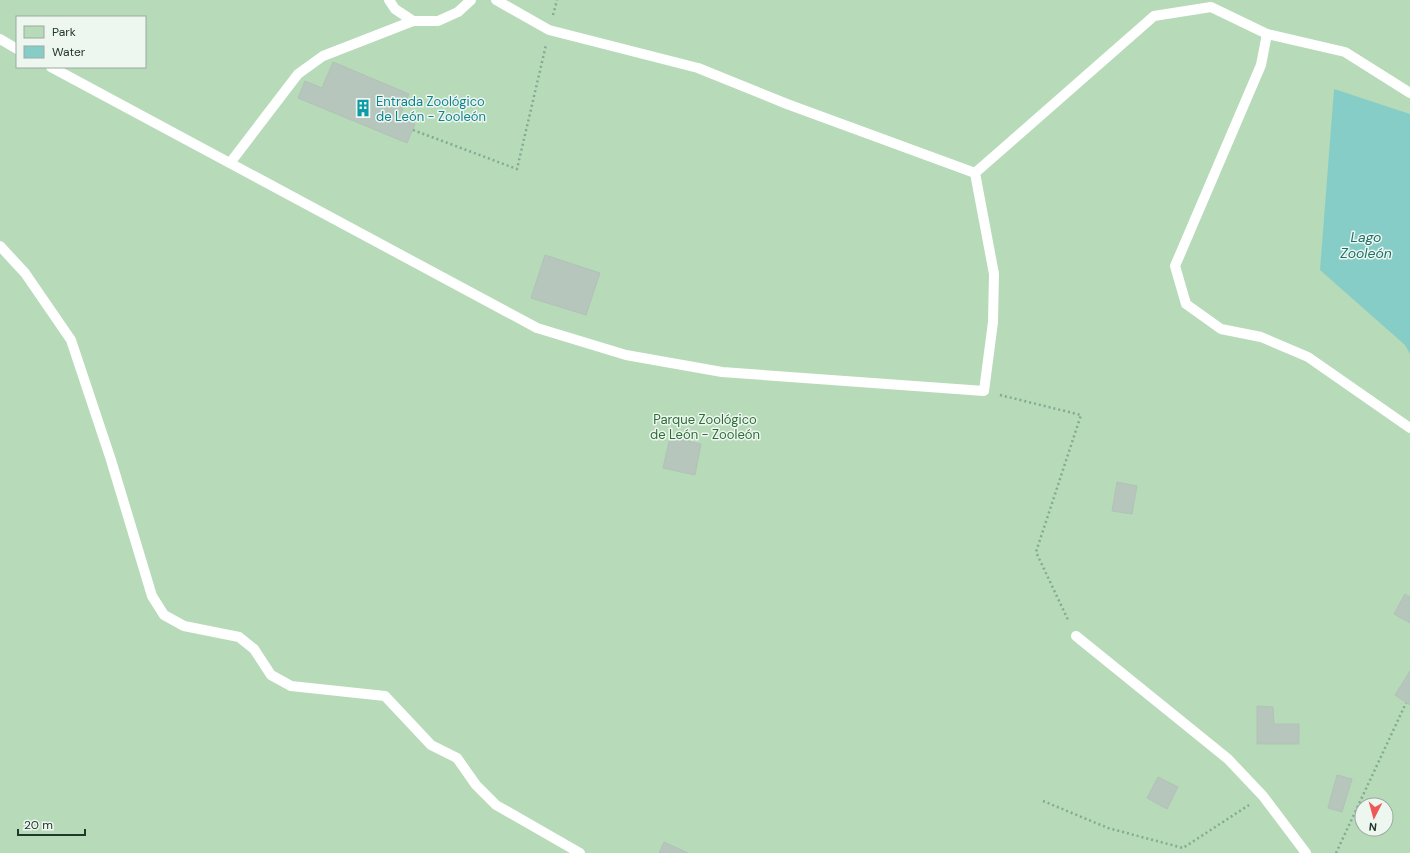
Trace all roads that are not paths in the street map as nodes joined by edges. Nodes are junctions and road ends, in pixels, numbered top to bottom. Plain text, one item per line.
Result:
1 (388, 0) edge
2 (471, 0) edge
3 (496, 0) edge
4 (413, 21) junction
5 (1267, 34) junction
6 (0, 39) edge
7 (16, 47) edge
8 (53, 68) edge
9 (1410, 93) edge
10 (230, 163) junction
11 (976, 173) junction
12 (0, 246) edge
13 (1410, 428) edge
14 (1076, 636) road end
15 (580, 853) edge
16 (1306, 853) edge

1 - 4 lane
2 - 4 lane
3 - 11 lane
4 - 10 lane
5 - 9 lane
5 - 11 lane
5 - 13 lane
6 - 7 lane
8 - 10 lane
10 - 11 lane
12 - 15 lane
14 - 16 lane

